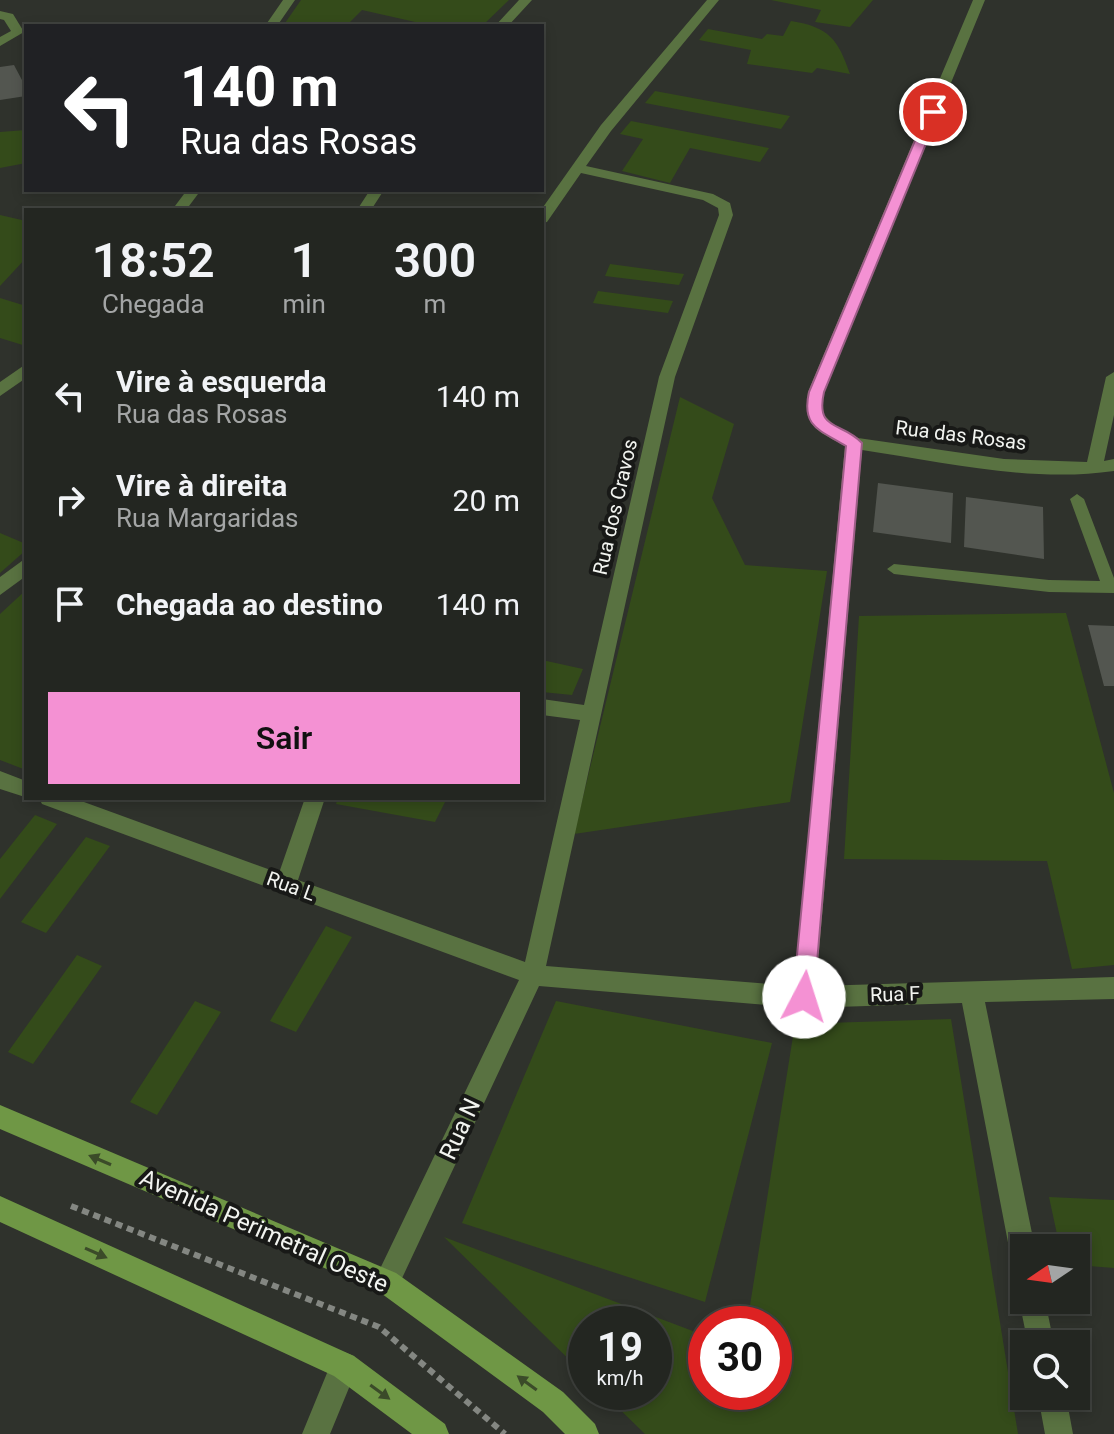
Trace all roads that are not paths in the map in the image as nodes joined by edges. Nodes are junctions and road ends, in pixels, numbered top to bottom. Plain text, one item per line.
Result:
1 (289, 0) edge
2 (526, 0) edge
3 (713, 0) edge
4 (979, 0) edge
5 (0, 15) edge
6 (272, 24) edge
7 (503, 24) edge
8 (0, 42) edge
9 (576, 168) junction
10 (544, 216) edge
11 (24, 371) edge
12 (1114, 377) edge
13 (0, 391) edge
14 (854, 443) junction
15 (1114, 465) edge
16 (1094, 468) junction
17 (1077, 499) dead end
18 (24, 567) edge
19 (894, 569) dead end
20 (1112, 587) edge
21 (0, 588) edge
22 (544, 707) edge
23 (591, 714) junction
24 (0, 780) edge
25 (24, 789) edge
26 (55, 800) edge
27 (314, 800) edge
28 (286, 884) junction
29 (533, 975) junction
30 (1114, 988) edge
31 (971, 992) junction
32 (804, 997) junction
33 (0, 1117) edge
34 (0, 1209) edge
35 (1019, 1234) edge
36 (387, 1282) junction
37 (344, 1366) junction
38 (1055, 1410) edge
39 (316, 1434) edge
40 (435, 1434) edge
41 (585, 1434) edge
42 (1059, 1434) edge

1 - 6 street
2 - 7 street
3 - 9 street
4 - 14 street, Rua das Rosas
5 - 8 street
9 - 10 street
9 - 23 street, Rua dos Cravos
11 - 13 street
12 - 16 street
14 - 16 street, Rua das Rosas
14 - 32 street
15 - 16 street, Rua das Rosas
17 - 20 lane
18 - 21 street
19 - 20 lane
22 - 23 street
23 - 29 street, Rua dos Cravos
24 - 25 street
26 - 28 street, Rua L
27 - 28 street
28 - 29 street, Rua L
29 - 32 street, Rua F
29 - 36 street, Rua N
30 - 31 street, Rua F
31 - 32 street, Rua F
31 - 35 street
36 -> 33 main road, Avenida Perimetral Oeste
34 -> 37 main road
41 -> 36 main road, Avenida Perimetral Oeste
37 - 39 street
37 -> 40 main road
38 - 42 street

